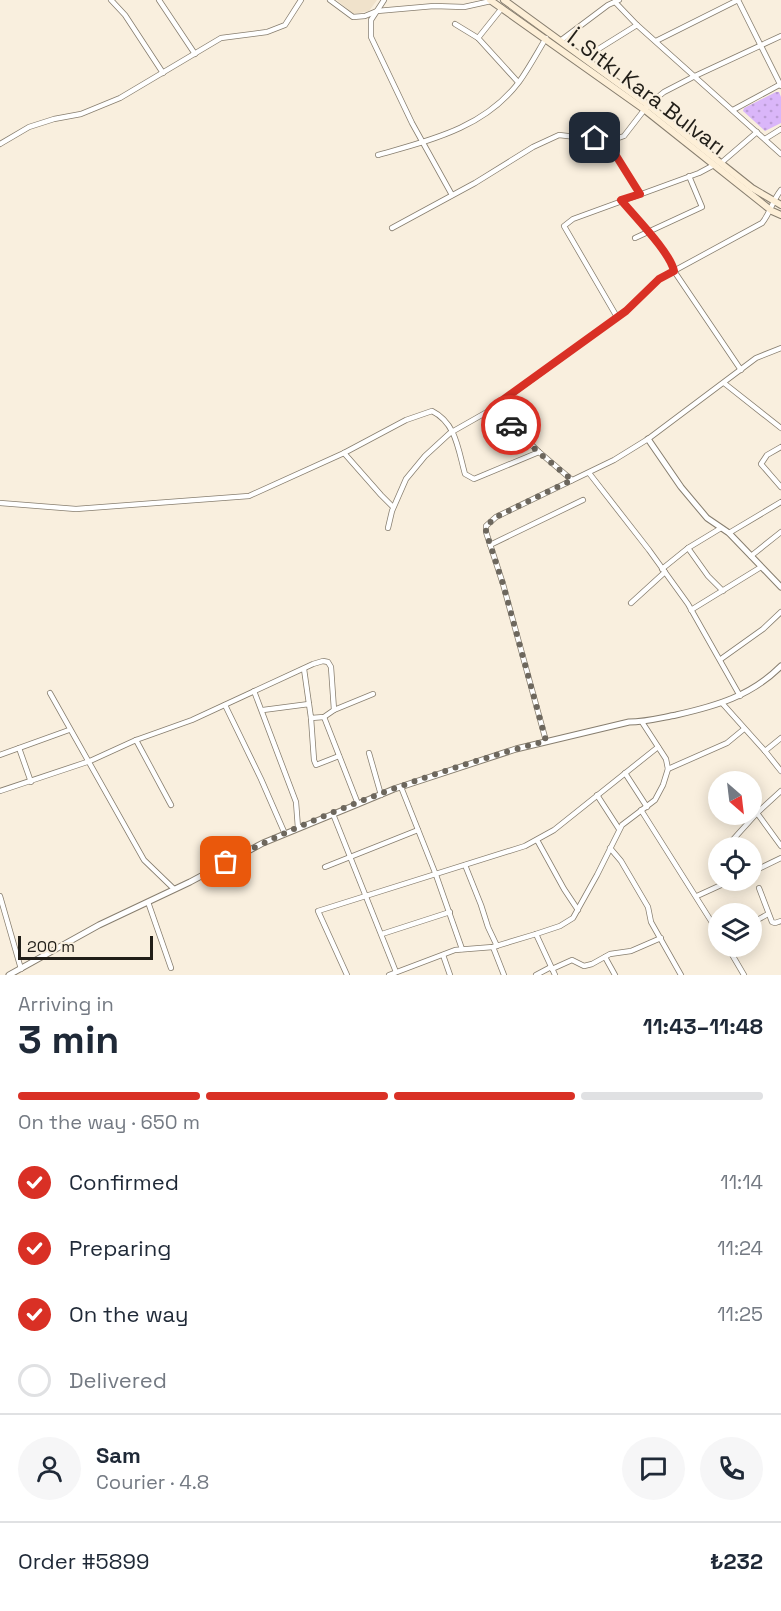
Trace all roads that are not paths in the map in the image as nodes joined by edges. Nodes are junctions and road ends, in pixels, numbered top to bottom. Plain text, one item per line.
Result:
1 (111, 0) edge
2 (159, 0) edge
3 (301, 0) edge
4 (330, 0) edge
5 (384, 0) edge
6 (491, 0) edge
7 (504, 0) edge
8 (738, 0) edge
9 (617, 1) edge
10 (502, 8) junction
11 (377, 11) junction
12 (455, 24) dead end
13 (637, 25) junction
14 (781, 36) edge
15 (478, 38) junction
16 (546, 38) junction
17 (560, 41) junction
18 (656, 41) junction
19 (760, 46) junction
20 (195, 54) junction
21 (584, 58) junction
22 (163, 72) junction
23 (695, 76) junction
24 (518, 82) junction
25 (781, 85) edge
26 (647, 107) junction
27 (733, 110) junction
28 (781, 129) edge
29 (757, 132) junction
30 (765, 139) junction
31 (610, 141) junction
32 (423, 142) junction
33 (0, 144) edge
34 (781, 154) edge
35 (378, 155) dead end
36 (717, 164) junction
37 (689, 176) junction
38 (781, 190) edge
39 (640, 194) junction
40 (452, 195) junction
41 (621, 200) junction
42 (772, 201) junction
43 (781, 205) edge
44 (772, 212) junction
45 (781, 215) edge
46 (392, 228) dead end
47 (647, 231) junction
48 (635, 238) dead end
49 (674, 271) junction
50 (617, 317) junction
51 (781, 348) edge
52 (741, 370) junction
53 (724, 383) junction
54 (493, 407) junction
55 (781, 428) edge
56 (453, 431) junction
57 (648, 439) junction
58 (781, 447) edge
59 (538, 452) junction
60 (344, 453) junction
61 (589, 473) junction
62 (572, 480) junction
63 (781, 487) edge
64 (583, 500) dead end
65 (781, 502) edge
66 (0, 503) edge
67 (393, 507) junction
68 (388, 528) dead end
69 (721, 528) junction
70 (781, 532) edge
71 (729, 533) junction
72 (490, 545) junction
73 (688, 548) junction
74 (751, 556) junction
75 (761, 567) junction
76 (664, 570) junction
77 (781, 587) edge
78 (723, 591) junction
79 (631, 603) dead end
80 (691, 610) junction
81 (781, 612) edge
82 (721, 659) junction
83 (781, 666) edge
84 (304, 669) junction
85 (254, 691) junction
86 (50, 693) dead end
87 (373, 694) dead end
88 (740, 696) junction
89 (722, 703) junction
90 (309, 704) junction
91 (225, 705) junction
92 (263, 710) junction
93 (334, 710) junction
94 (324, 717) junction
95 (311, 718) junction
96 (642, 722) junction
97 (744, 729) junction
98 (69, 730) junction
99 (781, 738) edge
100 (136, 740) junction
101 (546, 741) junction
102 (658, 747) junction
103 (19, 748) junction
104 (765, 751) junction
105 (369, 753) dead end
106 (0, 754) edge
107 (339, 756) junction
108 (90, 761) junction
109 (668, 769) junction
110 (781, 771) edge
111 (625, 773) junction
112 (31, 782) junction
113 (400, 787) junction
114 (0, 791) edge
115 (781, 791) edge
116 (381, 795) junction
117 (597, 795) junction
118 (358, 804) junction
119 (171, 805) dead end
120 (647, 807) junction
121 (762, 809) edge
122 (641, 810) junction
123 (333, 814) junction
124 (762, 819) edge
125 (747, 825) edge
126 (298, 828) junction
127 (619, 829) junction
128 (418, 831) junction
129 (285, 834) junction
130 (736, 837) edge
131 (537, 840) junction
132 (781, 846) edge
133 (610, 848) junction
134 (351, 857) junction
135 (781, 858) edge
136 (465, 866) junction
137 (325, 867) dead end
138 (762, 867) edge
139 (436, 875) junction
140 (174, 889) junction
141 (708, 891) edge
142 (760, 891) edge
143 (0, 896) edge
144 (697, 896) junction
145 (367, 897) junction
146 (148, 902) junction
147 (578, 910) junction
148 (450, 912) junction
149 (768, 914) junction
150 (708, 915) edge
151 (762, 917) edge
152 (781, 921) edge
153 (382, 934) junction
154 (536, 934) junction
155 (661, 938) junction
156 (495, 946) junction
157 (462, 949) junction
158 (443, 955) junction
159 (605, 957) junction
160 (733, 957) edge
161 (171, 968) dead end
162 (552, 968) junction
163 (21, 969) junction
164 (396, 972) junction
165 (9, 975) edge
166 (347, 975) edge
167 (389, 975) edge
168 (450, 975) edge
169 (504, 975) edge
170 (536, 975) edge
171 (555, 975) edge
172 (615, 975) edge
173 (681, 975) edge
174 (744, 975) edge

1 - 22 street
2 - 20 street
3 - 20 street
4 - 11 street
5 - 11 street
6 - 10 main road, İ. Sıtkı Kara Bulvarı
6 - 11 street
7 - 17 main road, İ. Sıtkı Kara Bulvarı
8 - 18 street
8 - 19 street
9 - 13 street
9 - 17 street
10 - 15 street
10 - 16 main road, İ. Sıtkı Kara Bulvarı
11 - 32 street
12 - 15 street
13 - 18 street
13 - 21 street
14 - 19 street
15 - 24 street
16 - 24 street
16 - 26 main road, İ. Sıtkı Kara Bulvarı
17 - 21 main road, İ. Sıtkı Kara Bulvarı
18 - 23 street
19 - 23 street
19 - 25 street
20 - 22 street
21 - 26 main road, İ. Sıtkı Kara Bulvarı
22 - 33 street
23 - 26 street
23 - 27 street
24 - 32 street
25 - 27 street
26 - 31 street
26 - 36 main road, İ. Sıtkı Kara Bulvarı
27 - 29 street
28 - 30 street
29 - 30 street
29 - 36 street
30 - 34 street
31 - 39 street
31 - 40 street
32 - 35 street
32 - 40 street
36 - 37 street
36 - 42 main road, İ. Sıtkı Kara Bulvarı
36 - 44 main road, İ. Sıtkı Kara Bulvarı
37 - 39 street
37 - 47 street
38 - 42 street
39 - 41 street
40 - 46 street
41 - 47 street
41 - 50 street
42 - 43 main road, İ. Sıtkı Kara Bulvarı
42 - 44 street
44 - 45 main road, İ. Sıtkı Kara Bulvarı
44 - 49 street
47 - 48 street
47 - 49 street
49 - 50 street
49 - 52 street
50 - 54 street
51 - 52 street
52 - 53 street
53 - 55 street
53 - 57 street
54 - 56 street
54 - 59 street
56 - 59 street
56 - 60 street
56 - 67 street
57 - 61 street
57 - 69 street
58 - 63 street
59 - 62 street
60 - 66 street
60 - 67 street
61 - 62 street
61 - 76 street
62 - 72 street
64 - 72 street
65 - 71 street
67 - 68 street
69 - 71 street
69 - 73 street
70 - 74 street
71 - 74 street
72 - 101 street
73 - 76 street
73 - 78 street
74 - 75 street
75 - 77 street
75 - 78 street
76 - 79 street
76 - 80 street
78 - 80 street
80 - 82 street
81 - 82 street
82 - 88 street
83 - 88 street
84 - 85 street
84 - 90 street
84 - 93 street
85 - 91 street
85 - 92 street
86 - 98 street
87 - 93 street
88 - 89 street
89 - 96 street
89 - 97 street
90 - 92 street
90 - 95 street
91 - 100 street
91 - 129 street
92 - 126 street
93 - 94 street
94 - 95 street
94 - 107 street
95 - 107 street
96 - 101 street
96 - 102 street
97 - 104 street
97 - 109 street
98 - 103 street
98 - 108 street
99 - 104 street
100 - 108 street
100 - 119 street
101 - 113 street
102 - 109 street
102 - 111 street
103 - 106 street
103 - 112 street
104 - 110 street
105 - 116 street
107 - 118 street
108 - 112 street
108 - 140 street
109 - 120 street
111 - 117 street
111 - 120 street
112 - 114 street
113 - 116 street
113 - 128 street
115 - 121 street
116 - 118 street
117 - 127 street
117 - 131 street
118 - 123 street
120 - 122 street
122 - 127 street
122 - 144 street
123 - 126 street
123 - 134 street
124 - 132 street
125 - 130 street
126 - 129 street
127 - 133 street
128 - 134 street
128 - 139 street
129 - 140 street
131 - 136 street
131 - 147 street
133 - 147 street
133 - 155 street
134 - 137 street
134 - 145 street
135 - 138 street
136 - 139 street
136 - 156 street
139 - 145 street
139 - 148 street
140 - 146 street
141 - 144 street
142 - 149 street
143 - 163 street
144 - 150 street
145 - 153 street
145 - 166 street
146 - 161 street
146 - 163 street
147 - 154 street
148 - 153 street
148 - 157 street
149 - 151 street
149 - 152 street
153 - 164 street
154 - 156 street
154 - 162 street
155 - 159 street
155 - 173 street
156 - 157 street
156 - 169 street
157 - 158 street
158 - 164 street
158 - 168 street
159 - 162 street
159 - 172 street
160 - 174 street
162 - 170 street
162 - 171 street
163 - 165 street
164 - 167 street

